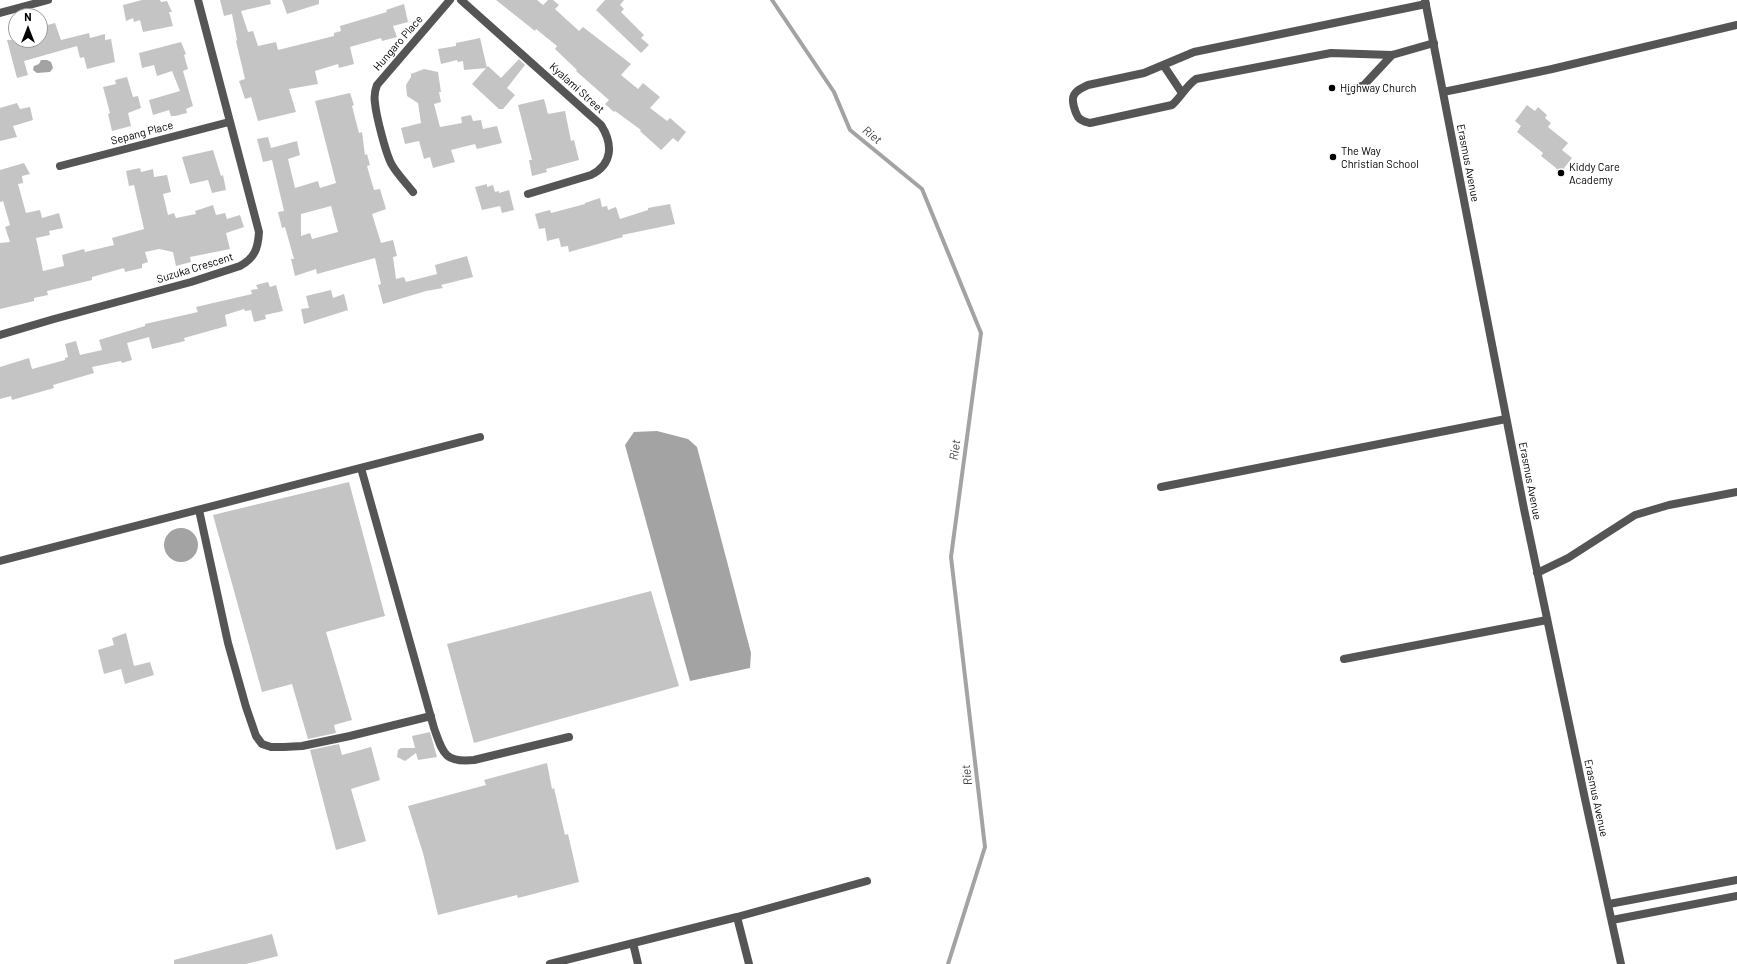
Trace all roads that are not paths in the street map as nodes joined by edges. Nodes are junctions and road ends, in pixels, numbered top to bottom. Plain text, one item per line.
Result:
1 (48, 0) edge
2 (198, 0) edge
3 (450, 0) edge
4 (461, 0) edge
5 (1425, 2) edge
6 (0, 13) edge
7 (1737, 25) edge
8 (1434, 43) junction
9 (1392, 55) junction
10 (1164, 66) junction
11 (1349, 91) dead end
12 (1443, 92) junction
13 (1182, 93) junction
14 (229, 122) junction
15 (60, 166) dead end
16 (413, 192) dead end
17 (528, 194) dead end
18 (0, 335) edge
19 (1506, 419) junction
20 (480, 437) dead end
21 (361, 468) junction
22 (1161, 487) dead end
23 (1737, 492) edge
24 (199, 510) junction
25 (0, 561) edge
26 (1537, 573) junction
27 (1547, 620) junction
28 (1344, 659) dead end
29 (431, 716) junction
30 (570, 737) dead end
31 (1737, 880) edge
32 (866, 881) dead end
33 (1737, 896) edge
34 (1609, 904) junction
35 (737, 917) junction
36 (1612, 920) junction
37 (633, 943) junction
38 (550, 964) edge
39 (638, 964) edge
40 (749, 964) edge
41 (1621, 964) edge

1 - 6 street
2 - 14 street, Suzuka Crescent
3 - 16 street, Hungaro Place
4 - 17 street, Kyalami Street
5 - 8 street, Erasmus Avenue
5 - 10 street
7 - 12 street
8 - 9 street
8 - 12 street, Erasmus Avenue
9 - 11 street
9 - 13 street
10 - 13 street
10 - 13 street
12 - 19 street, Erasmus Avenue
14 - 15 street, Sepang Place
14 - 18 street, Suzuka Crescent
19 - 22 street
19 - 26 street, Erasmus Avenue
20 - 21 street
21 - 24 street
21 - 29 street
23 - 26 street
24 - 25 street
24 - 29 street
26 - 27 street, Erasmus Avenue
27 - 28 street
27 - 34 street, Erasmus Avenue
29 - 30 street
31 - 34 street
32 - 35 street
33 - 36 street
34 - 36 street, Erasmus Avenue
35 - 37 street
35 - 40 street
36 - 41 street, Erasmus Avenue
37 - 38 street
37 - 39 street

